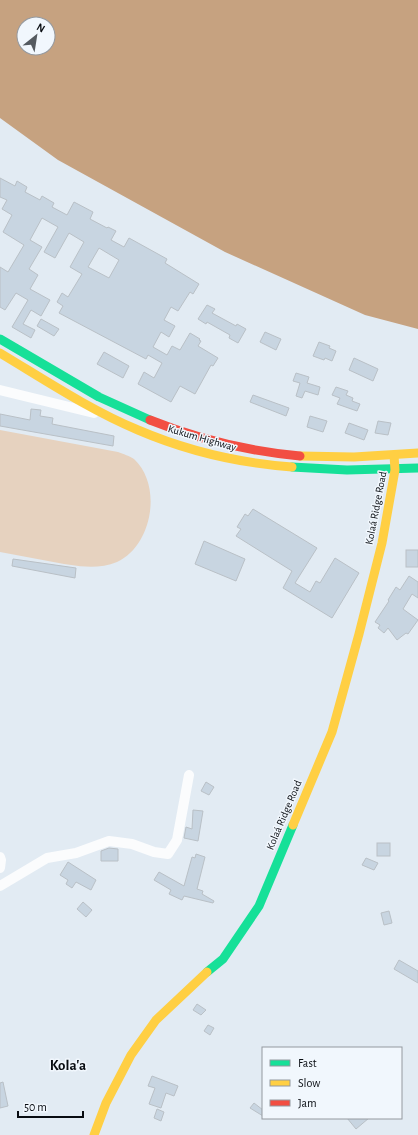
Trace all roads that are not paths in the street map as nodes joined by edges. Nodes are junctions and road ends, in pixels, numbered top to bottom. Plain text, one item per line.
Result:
1 (0, 339) edge
2 (0, 353) edge
3 (0, 390) edge
4 (110, 417) junction
5 (418, 453) edge
6 (394, 455) junction
7 (418, 468) edge
8 (395, 470) junction
9 (190, 775) dead end
10 (0, 857) edge
11 (0, 868) edge
12 (0, 886) edge
13 (94, 1135) edge

1 - 6 main road, Kukum Highway
2 - 4 main road, Kukum Highway
3 - 4 street
4 - 8 main road, Kukum Highway
5 - 6 main road, Kukum Highway
6 - 8 main road, Kolaá Ridge Road
7 - 8 main road, Kukum Highway
8 - 13 main road, Kolaá Ridge Road
9 - 12 street
10 - 11 street

